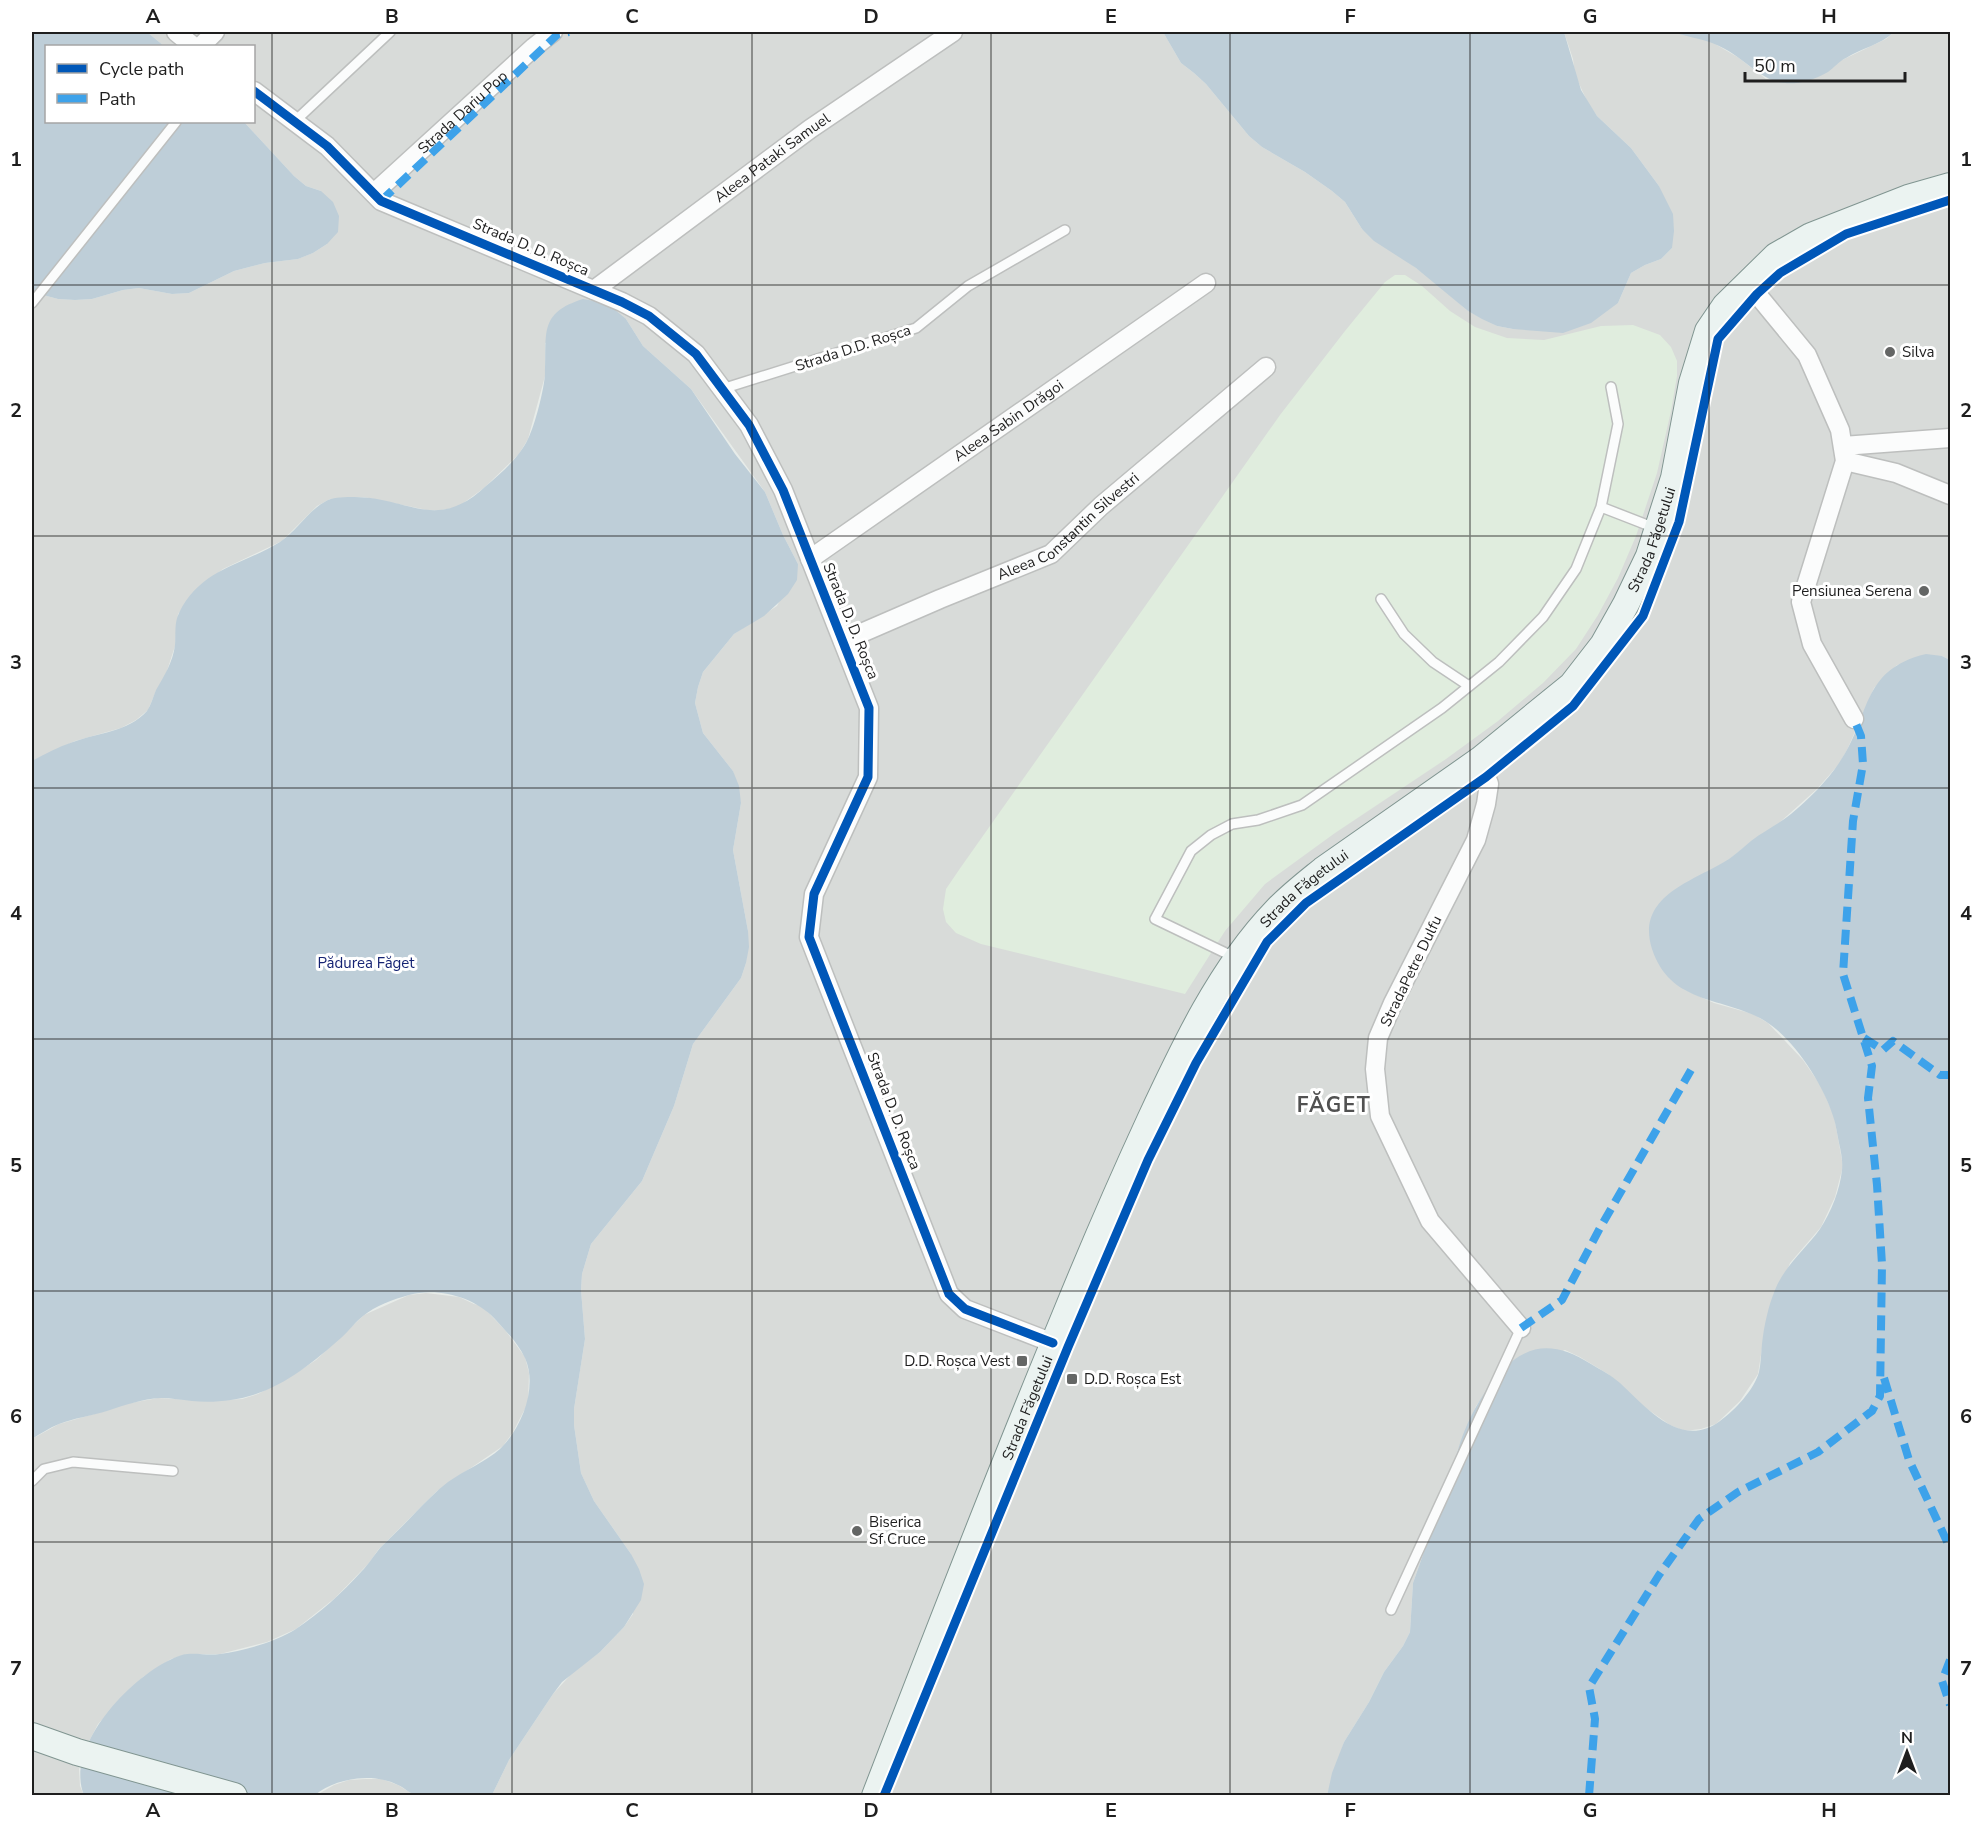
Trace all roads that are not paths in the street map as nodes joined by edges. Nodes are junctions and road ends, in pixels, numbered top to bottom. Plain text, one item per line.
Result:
1 (176, 32) edge
2 (215, 32) edge
3 (390, 32) edge
4 (554, 32) edge
5 (953, 32) edge
6 (192, 45) edge
7 (202, 45) edge
8 (255, 92) edge
9 (294, 122) junction
10 (175, 123) edge
11 (1950, 186) edge
12 (374, 193) junction
13 (1065, 230) dead end
14 (1747, 282) junction
15 (1206, 283) dead end
16 (594, 290) junction
17 (32, 303) edge
18 (1266, 367) dead end
19 (1611, 387) dead end
20 (723, 389) junction
21 (1950, 438) edge
22 (1844, 454) junction
23 (1950, 495) edge
24 (1601, 507) junction
25 (1658, 529) junction
26 (810, 559) junction
27 (1382, 599) dead end
28 (843, 641) junction
29 (1469, 686) junction
30 (1854, 719) dead end
31 (1480, 760) junction
32 (1238, 959) junction
33 (1521, 1328) joint
34 (1053, 1343) junction
35 (173, 1471) dead end
36 (32, 1481) edge
37 (1391, 1610) dead end
38 (32, 1736) edge
39 (234, 1796) edge
40 (875, 1796) edge

1 - 6 street
2 - 7 street
3 - 9 lane
4 - 12 street, Strada Dariu Pop
5 - 16 street, Aleea Pataki Samuel
8 - 9 street, Strada D. D. Roșca
9 - 12 street, Strada D. D. Roșca
10 - 17 lane
11 - 14 main road, Strada Făgetului
12 - 16 street, Strada D. D. Roșca
13 - 20 lane, Strada D.D. Roșca
14 - 22 street
14 - 25 main road, Strada Făgetului
15 - 26 street, Aleea Sabin Drăgoi
16 - 20 street, Strada D. D. Roșca
18 - 28 street, Aleea Constantin Silvestri
19 - 24 lane
20 - 26 street, Strada D. D. Roșca
21 - 22 street
22 - 23 street
22 - 30 street
24 - 25 lane
24 - 29 lane
25 - 31 main road, Strada Făgetului
26 - 28 street, Strada D. D. Roșca
27 - 29 lane
28 - 34 street, Strada D. D. Roșca
29 - 32 lane
31 - 32 main road, Strada Făgetului
31 - 33 street, StradaPetre Dulfu
32 - 34 main road, Strada Făgetului
33 - 37 lane
34 - 40 main road, Strada Făgetului
35 - 36 lane
38 - 39 main road

